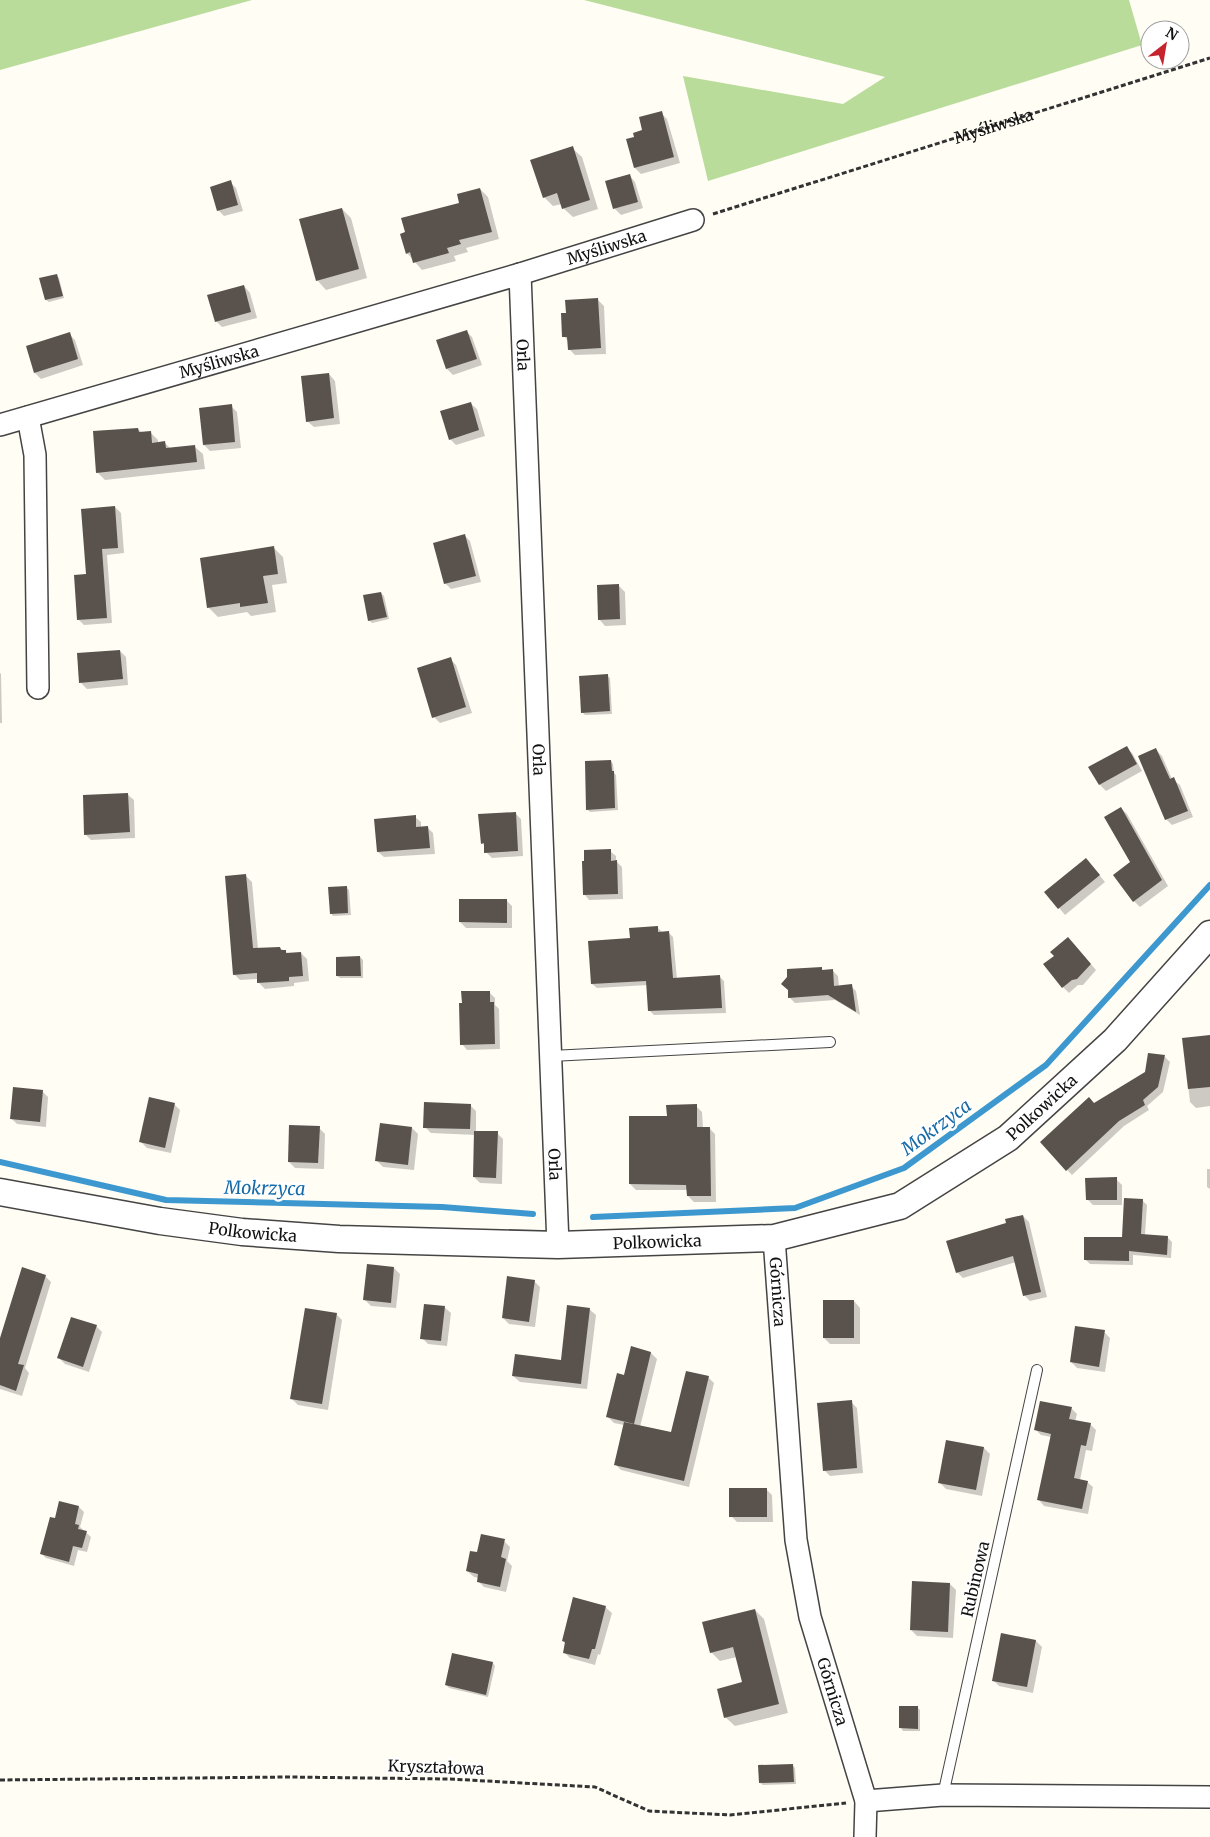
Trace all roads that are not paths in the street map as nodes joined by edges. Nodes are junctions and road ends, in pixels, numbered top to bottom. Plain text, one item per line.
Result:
1 (693, 220) road end
2 (520, 274) junction
3 (28, 417) junction
4 (0, 425) edge
5 (38, 688) dead end
6 (1210, 934) edge
7 (830, 1042) dead end
8 (551, 1056) junction
9 (0, 1192) edge
10 (774, 1238) junction
11 (558, 1245) junction
12 (1037, 1370) dead end
13 (943, 1795) junction
14 (1210, 1797) edge
15 (866, 1801) junction
16 (865, 1837) edge

1 - 2 street, Myśliwska
2 - 3 street, Myśliwska
2 - 8 street, Orla
3 - 4 street, Myśliwska
3 - 5 street
6 - 10 street, Polkowicka
7 - 8 lane
8 - 11 street, Orla
9 - 11 street, Polkowicka
10 - 11 street, Polkowicka
10 - 15 street, Górnicza
12 - 13 lane, Rubinowa
13 - 14 street
13 - 15 street
15 - 16 street, Górnicza

